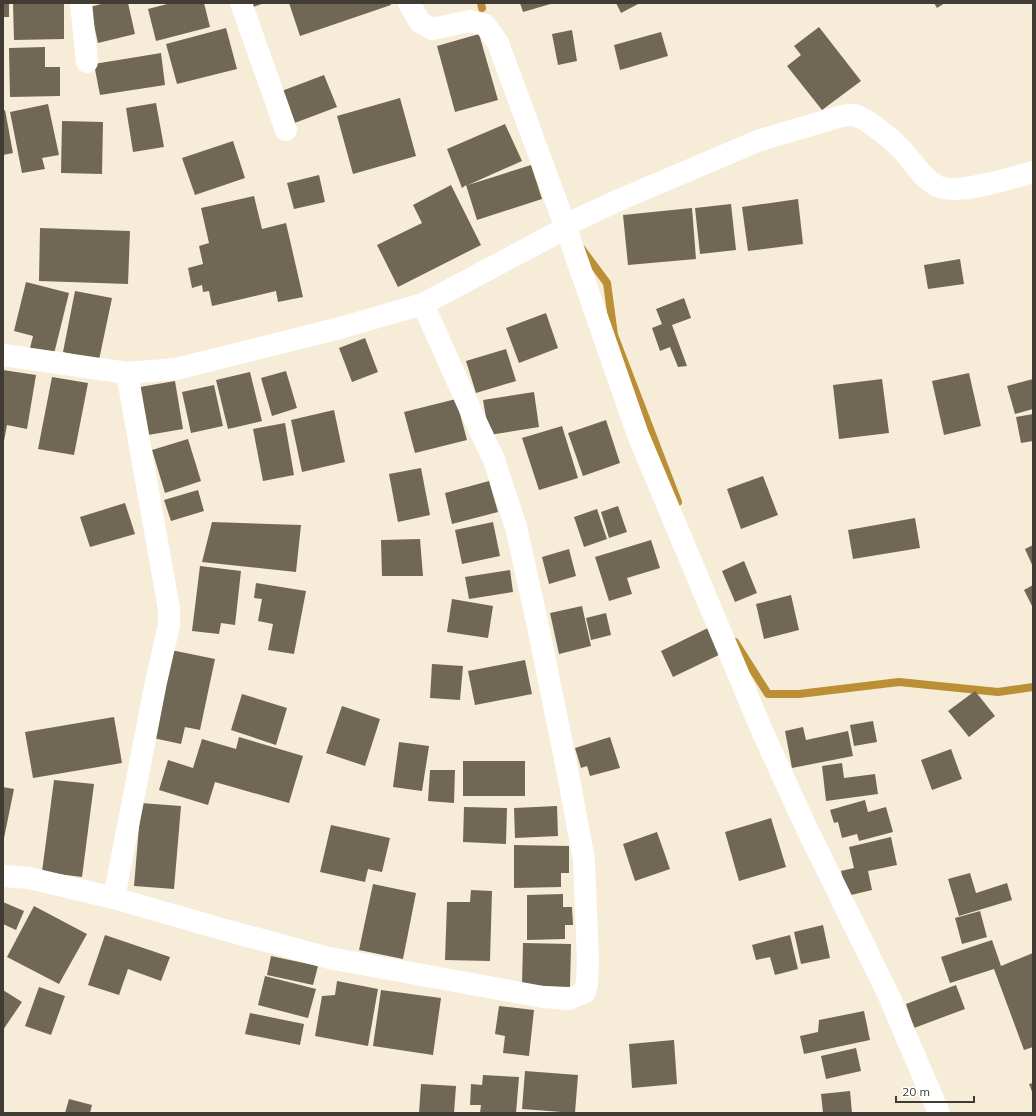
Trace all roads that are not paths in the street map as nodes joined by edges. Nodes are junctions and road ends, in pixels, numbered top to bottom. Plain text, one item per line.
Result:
1 (81, 3) edge
2 (241, 3) edge
3 (409, 3) edge
4 (87, 62) dead end
5 (286, 130) dead end
6 (1033, 172) edge
7 (570, 224) junction
8 (423, 304) junction
9 (3, 355) edge
10 (127, 372) junction
11 (3, 876) edge
12 (114, 898) junction
13 (939, 1113) edge

1 - 4 street
2 - 5 street
3 - 7 street
6 - 7 street
7 - 8 street
7 - 13 street
8 - 10 street
8 - 12 street
9 - 10 street
10 - 12 street
11 - 12 street

